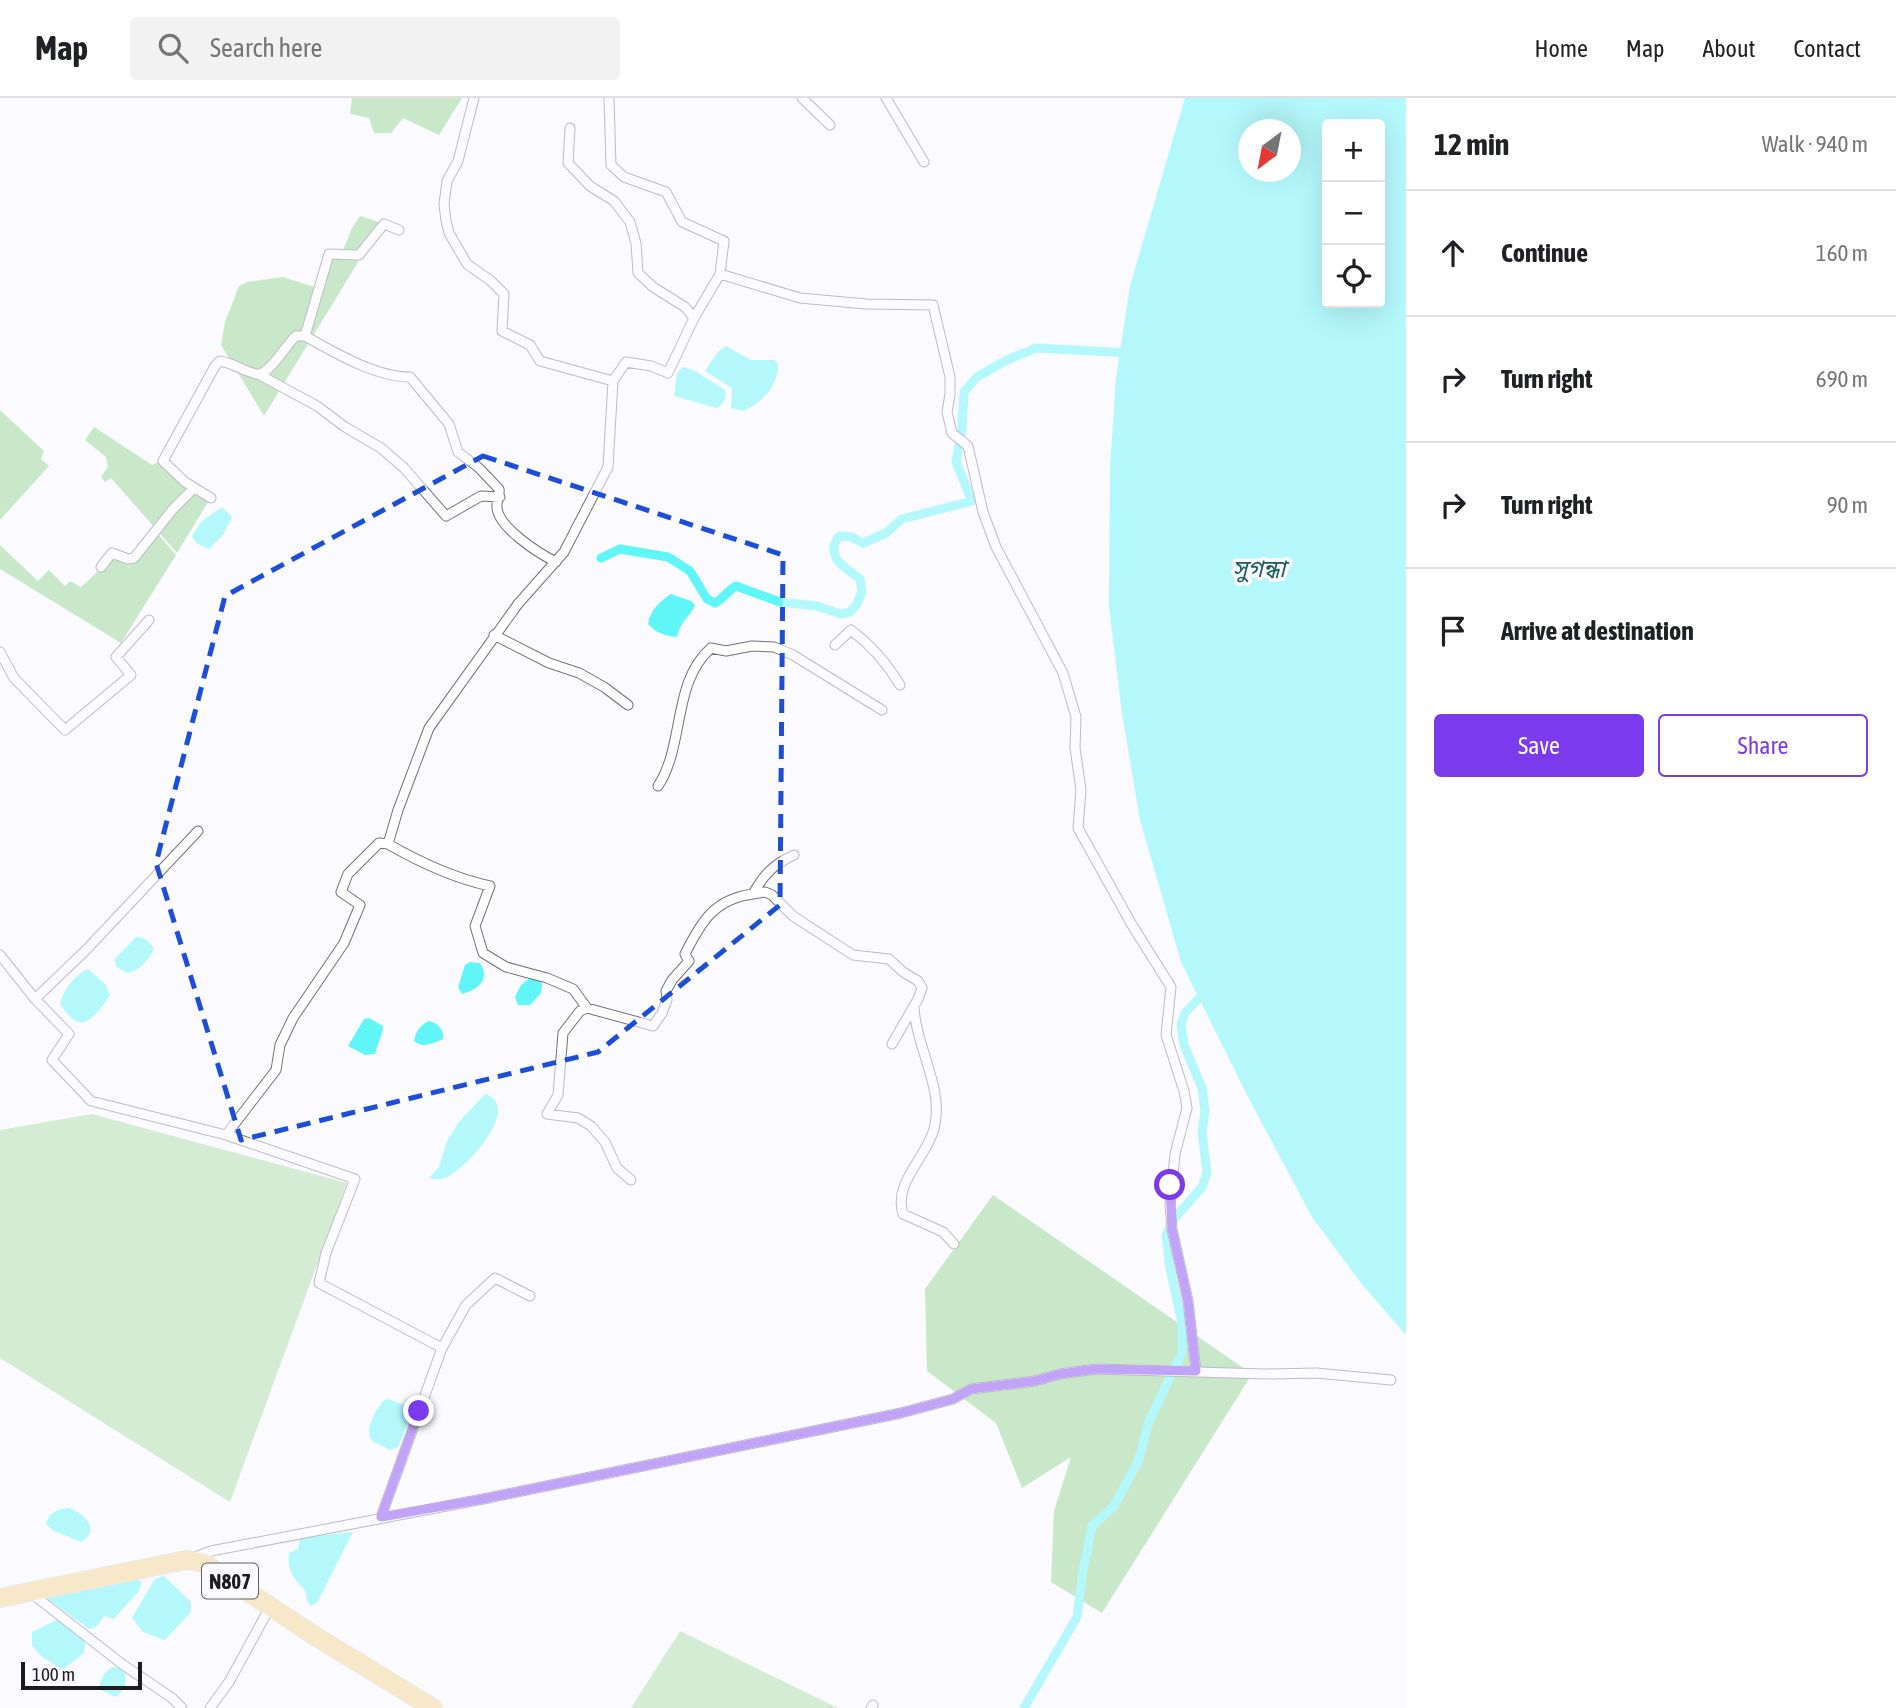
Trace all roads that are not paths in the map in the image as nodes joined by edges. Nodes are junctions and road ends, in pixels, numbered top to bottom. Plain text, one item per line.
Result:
1 (474, 98) edge
2 (609, 98) edge
3 (802, 98) edge
4 (886, 98) edge
5 (831, 125) dead end
6 (570, 128) dead end
7 (924, 162) dead end
8 (399, 230) dead end
9 (720, 274) junction
10 (694, 318) junction
11 (305, 336) junction
12 (258, 374) junction
13 (613, 381) junction
14 (194, 488) junction
15 (500, 497) junction
16 (211, 498) dead end
17 (556, 562) junction
18 (101, 567) dead end
19 (149, 620) dead end
20 (494, 635) junction
21 (835, 645) dead end
22 (0, 652) edge
23 (900, 685) dead end
24 (628, 705) dead end
25 (882, 710) dead end
26 (658, 786) dead end
27 (198, 831) dead end
28 (388, 844) junction
29 (794, 855) dead end
30 (753, 894) junction
31 (0, 956) edge
32 (35, 999) junction
33 (914, 1005) junction
34 (587, 1009) junction
35 (892, 1044) dead end
36 (226, 1135) junction
37 (631, 1180) dead end
38 (954, 1244) dead end
39 (530, 1296) dead end
40 (442, 1348) junction
41 (1196, 1371) junction
42 (1391, 1380) dead end
43 (381, 1517) junction
44 (188, 1560) junction
45 (29, 1592) junction
46 (0, 1595) edge
47 (270, 1607) junction
48 (181, 1708) edge
49 (210, 1708) edge
50 (433, 1708) edge

1 - 13 street
2 - 9 street
3 - 5 street
4 - 7 street
6 - 10 street
8 - 11 street
9 - 10 street
9 - 41 street
10 - 13 street
11 - 12 street
11 - 15 street
12 - 14 street
12 - 15 street
13 - 17 street
14 - 16 street
14 - 18 street
15 - 17 street
17 - 20 street
19 - 22 street
20 - 24 street
20 - 28 street
21 - 23 street
25 - 26 street
27 - 32 street
28 - 34 street
28 - 36 street
29 - 30 street
30 - 33 street
30 - 34 street
31 - 32 street
32 - 36 street
33 - 35 street
33 - 38 street
34 - 37 street
36 - 40 street
39 - 40 street
40 - 43 street
41 - 42 street
41 - 43 street
43 - 44 street
44 - 45 highway, N807
44 - 47 highway, N807
45 - 46 highway, N807
45 - 48 street
47 - 49 street
47 - 50 highway, N807

